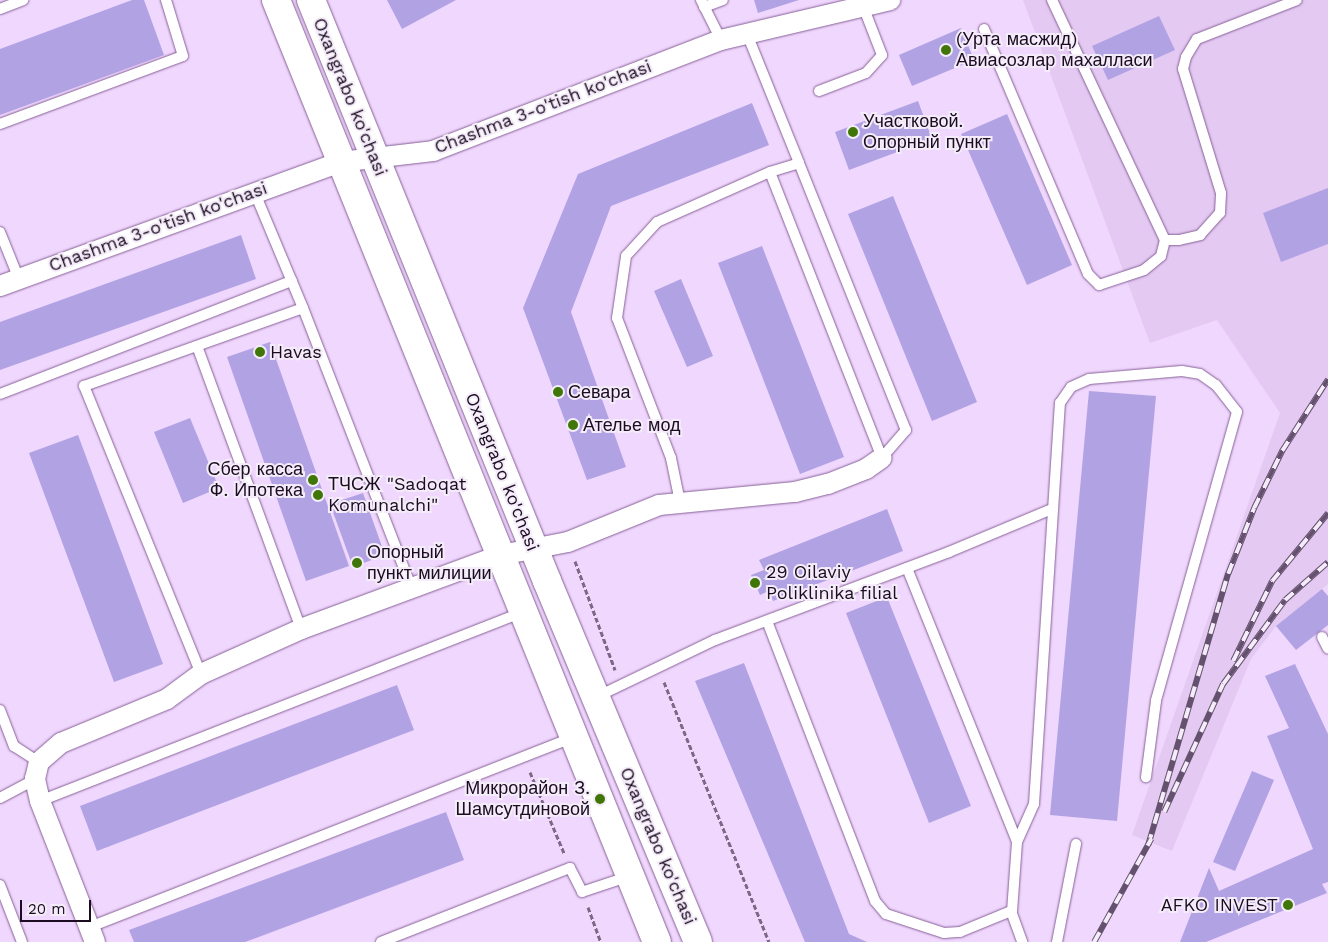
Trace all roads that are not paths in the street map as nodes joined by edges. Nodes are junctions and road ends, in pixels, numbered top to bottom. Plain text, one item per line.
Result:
1 (23, 0) edge
2 (166, 0) edge
3 (276, 0) edge
4 (311, 0) edge
5 (723, 0) edge
6 (890, 0) edge
7 (1052, 0) edge
8 (1297, 0) edge
9 (703, 3) edge
10 (863, 6) junction
11 (0, 9) edge
12 (984, 29) dead end
13 (747, 34) junction
14 (721, 40) junction
15 (819, 92) dead end
16 (0, 124) edge
17 (375, 158) junction
18 (340, 162) junction
19 (799, 163) junction
20 (770, 172) junction
21 (254, 191) junction
22 (0, 232) edge
23 (1165, 240) junction
24 (19, 279) junction
25 (292, 281) junction
26 (0, 286) edge
27 (303, 308) junction
28 (197, 346) junction
29 (0, 394) edge
30 (882, 458) junction
31 (680, 502) junction
32 (1052, 509) junction
33 (534, 549) junction
34 (501, 555) junction
35 (907, 568) junction
36 (412, 589) junction
37 (524, 611) junction
38 (767, 621) junction
39 (301, 629) junction
40 (1322, 637) dead end
41 (1328, 649) edge
42 (201, 674) junction
43 (595, 697) junction
44 (0, 710) edge
45 (575, 737) junction
46 (37, 771) junction
47 (1146, 777) dead end
48 (0, 798) edge
49 (40, 801) junction
50 (1017, 842) junction
51 (1076, 844) dead end
52 (631, 876) junction
53 (0, 885) edge
54 (1012, 912) junction
55 (92, 934) edge
56 (22, 942) edge
57 (380, 942) edge
58 (657, 942) edge
59 (698, 942) edge
60 (1022, 942) edge
61 (1057, 942) edge

1 - 11 lane
2 - 16 lane
3 - 18 main road, Oxangrabo ko'chasi
4 - 17 main road, Oxangrabo ko'chasi
5 - 9 lane
6 - 10 street, Chashma 3-o'tish ko'chasi
7 - 23 lane
8 - 23 lane
9 - 14 lane
10 - 13 street, Chashma 3-o'tish ko'chasi
10 - 15 lane
12 - 23 lane
13 - 14 street, Chashma 3-o'tish ko'chasi
13 - 19 lane
14 - 17 street, Chashma 3-o'tish ko'chasi
17 - 18 street, Chashma 3-o'tish ko'chasi
17 - 33 main road, Oxangrabo ko'chasi
18 - 21 street, Chashma 3-o'tish ko'chasi
18 - 34 main road, Oxangrabo ko'chasi
19 - 20 lane
19 - 30 lane
20 - 30 lane
20 - 31 lane
21 - 24 street, Chashma 3-o'tish ko'chasi
21 - 25 lane
22 - 24 lane
24 - 26 street, Chashma 3-o'tish ko'chasi
25 - 27 lane
25 - 29 lane
27 - 28 lane
27 - 36 lane
28 - 39 lane
28 - 42 lane
30 - 31 street
31 - 33 street
32 - 35 lane
32 - 47 lane
32 - 50 lane
33 - 34 street
33 - 43 main road, Oxangrabo ko'chasi
34 - 36 street
34 - 37 main road, Oxangrabo ko'chasi
35 - 38 lane
35 - 50 lane
36 - 39 street
37 - 45 main road, Oxangrabo ko'chasi
37 - 49 lane
38 - 43 lane
38 - 54 lane
39 - 42 street
40 - 41 lane
42 - 46 street
43 - 59 main road, Oxangrabo ko'chasi
44 - 46 lane
45 - 52 main road, Oxangrabo ko'chasi
45 - 55 lane
46 - 48 lane
46 - 49 street
49 - 55 street
50 - 54 lane
51 - 61 lane
52 - 57 lane
52 - 58 main road, Oxangrabo ko'chasi
53 - 56 lane
54 - 60 lane

